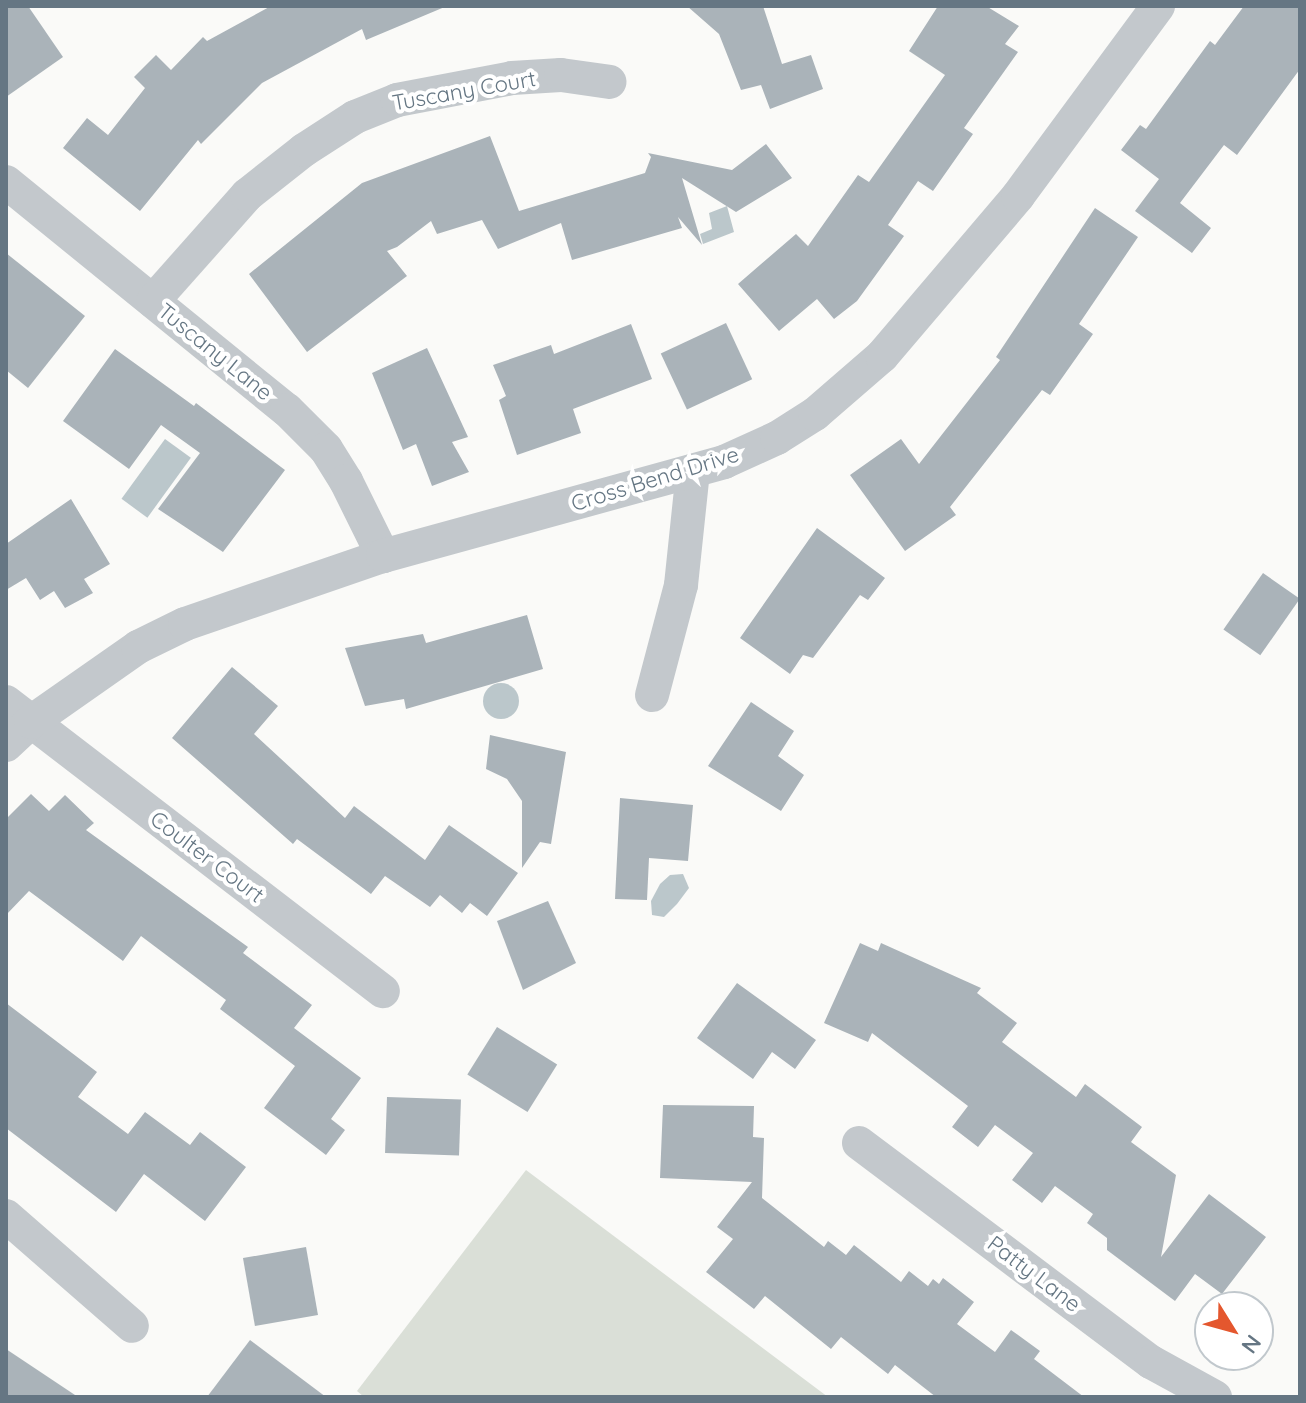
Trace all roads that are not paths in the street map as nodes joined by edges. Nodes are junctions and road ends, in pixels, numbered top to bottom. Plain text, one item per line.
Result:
1 (1158, 6) edge
2 (610, 82) dead end
3 (6, 182) edge
4 (153, 301) junction
5 (693, 471) junction
6 (383, 556) junction
7 (652, 695) dead end
8 (18, 712) edge
9 (6, 745) edge
10 (383, 991) dead end
11 (859, 1143) dead end
12 (6, 1216) edge
13 (132, 1326) dead end
14 (1215, 1397) edge

1 - 5 street, Cross Bend Drive
2 - 4 street, Tuscany Court
3 - 4 street, Tuscany Lane
4 - 6 street, Tuscany Lane
5 - 6 street, Cross Bend Drive
5 - 7 street
6 - 8 street, Cross Bend Drive
8 - 9 street, Cross Bend Drive
8 - 10 street, Coulter Court
11 - 14 street, Patty Lane
12 - 13 street

